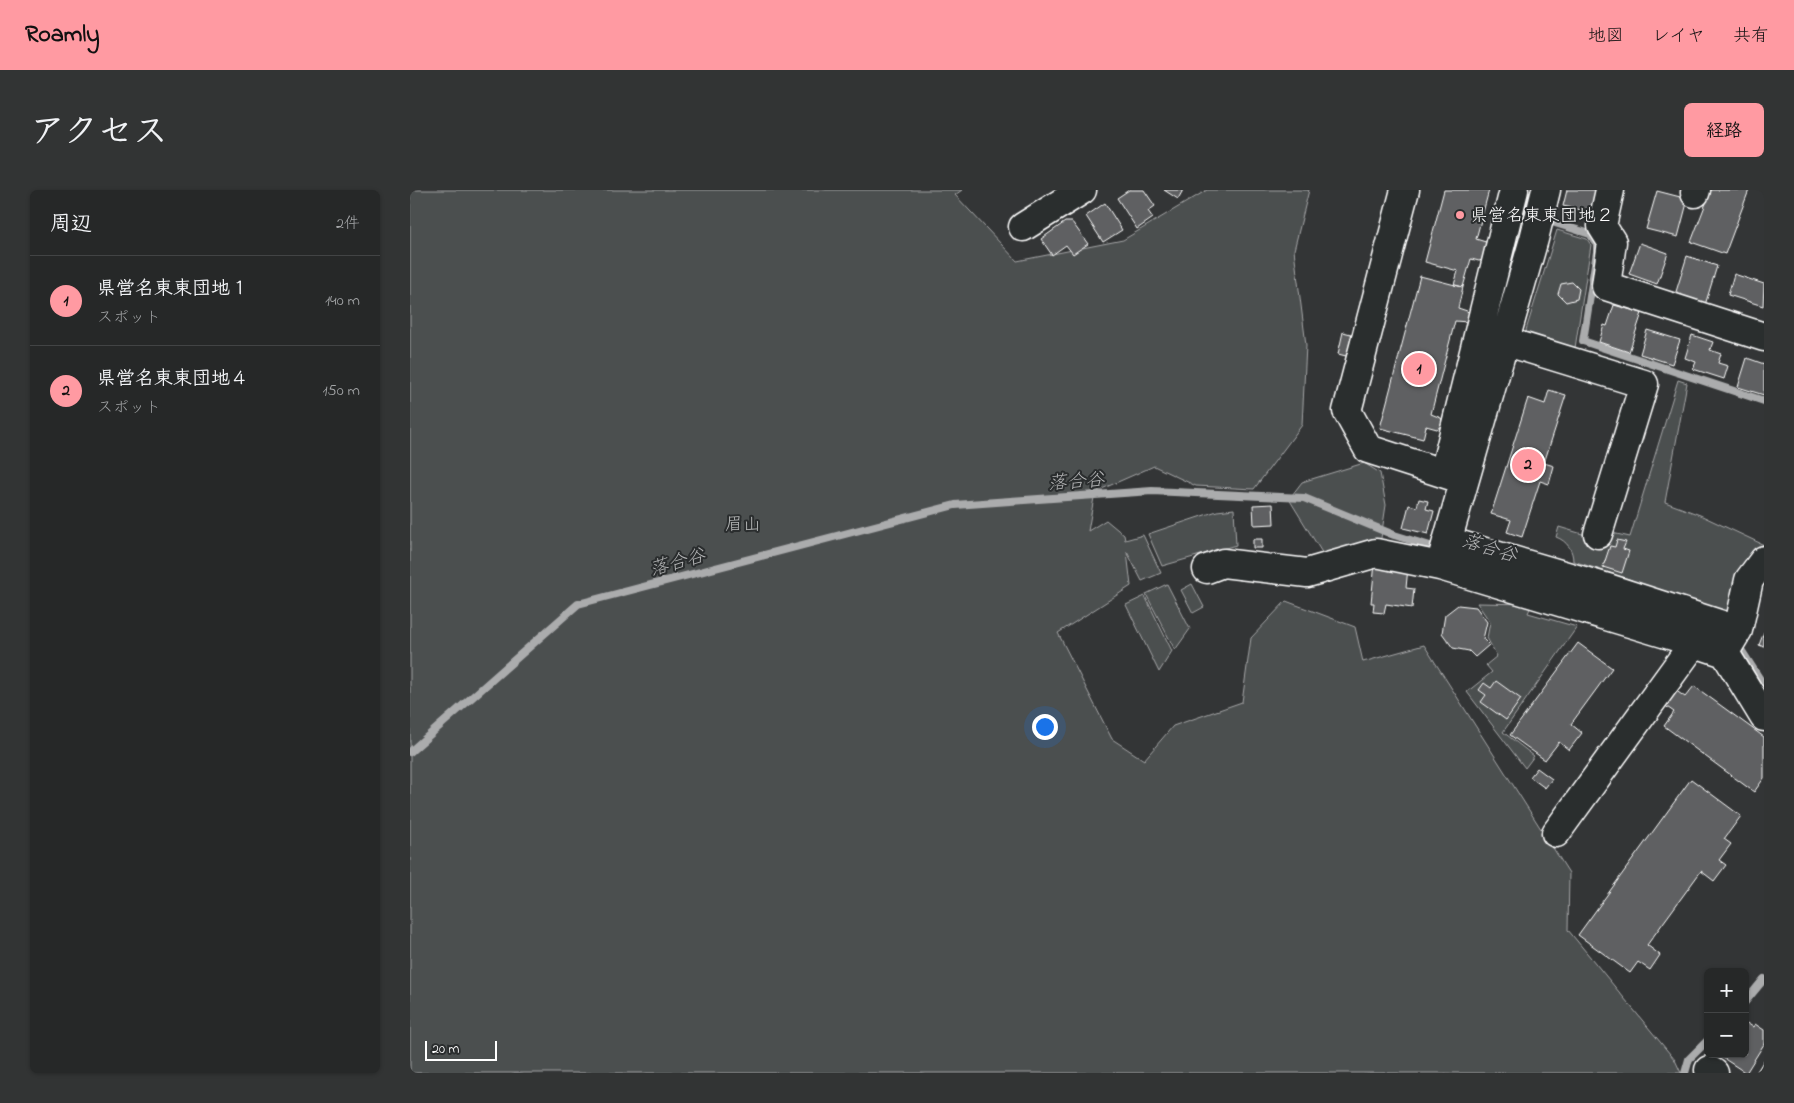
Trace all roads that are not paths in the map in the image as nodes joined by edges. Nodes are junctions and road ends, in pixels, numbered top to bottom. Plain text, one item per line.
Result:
1 (1082, 190) edge
2 (1405, 190) edge
3 (1514, 190) edge
4 (1546, 190) edge
5 (1610, 190) edge
6 (1023, 227) dead end
7 (1504, 231) junction
8 (1534, 239) junction
9 (1764, 337) edge
10 (1504, 341) junction
11 (1454, 476) junction
12 (1598, 534) dead end
13 (1444, 552) junction
14 (1764, 560) edge
15 (1207, 569) dead end
16 (1720, 638) junction
17 (1764, 717) edge
18 (1556, 834) dead end

1 - 6 street
2 - 11 street
3 - 7 street
4 - 8 street
5 - 9 street
7 - 8 street
7 - 11 street
8 - 10 street
10 - 11 street
10 - 12 street
11 - 13 street
13 - 15 street
13 - 16 street
14 - 16 street
16 - 17 street
16 - 18 street

